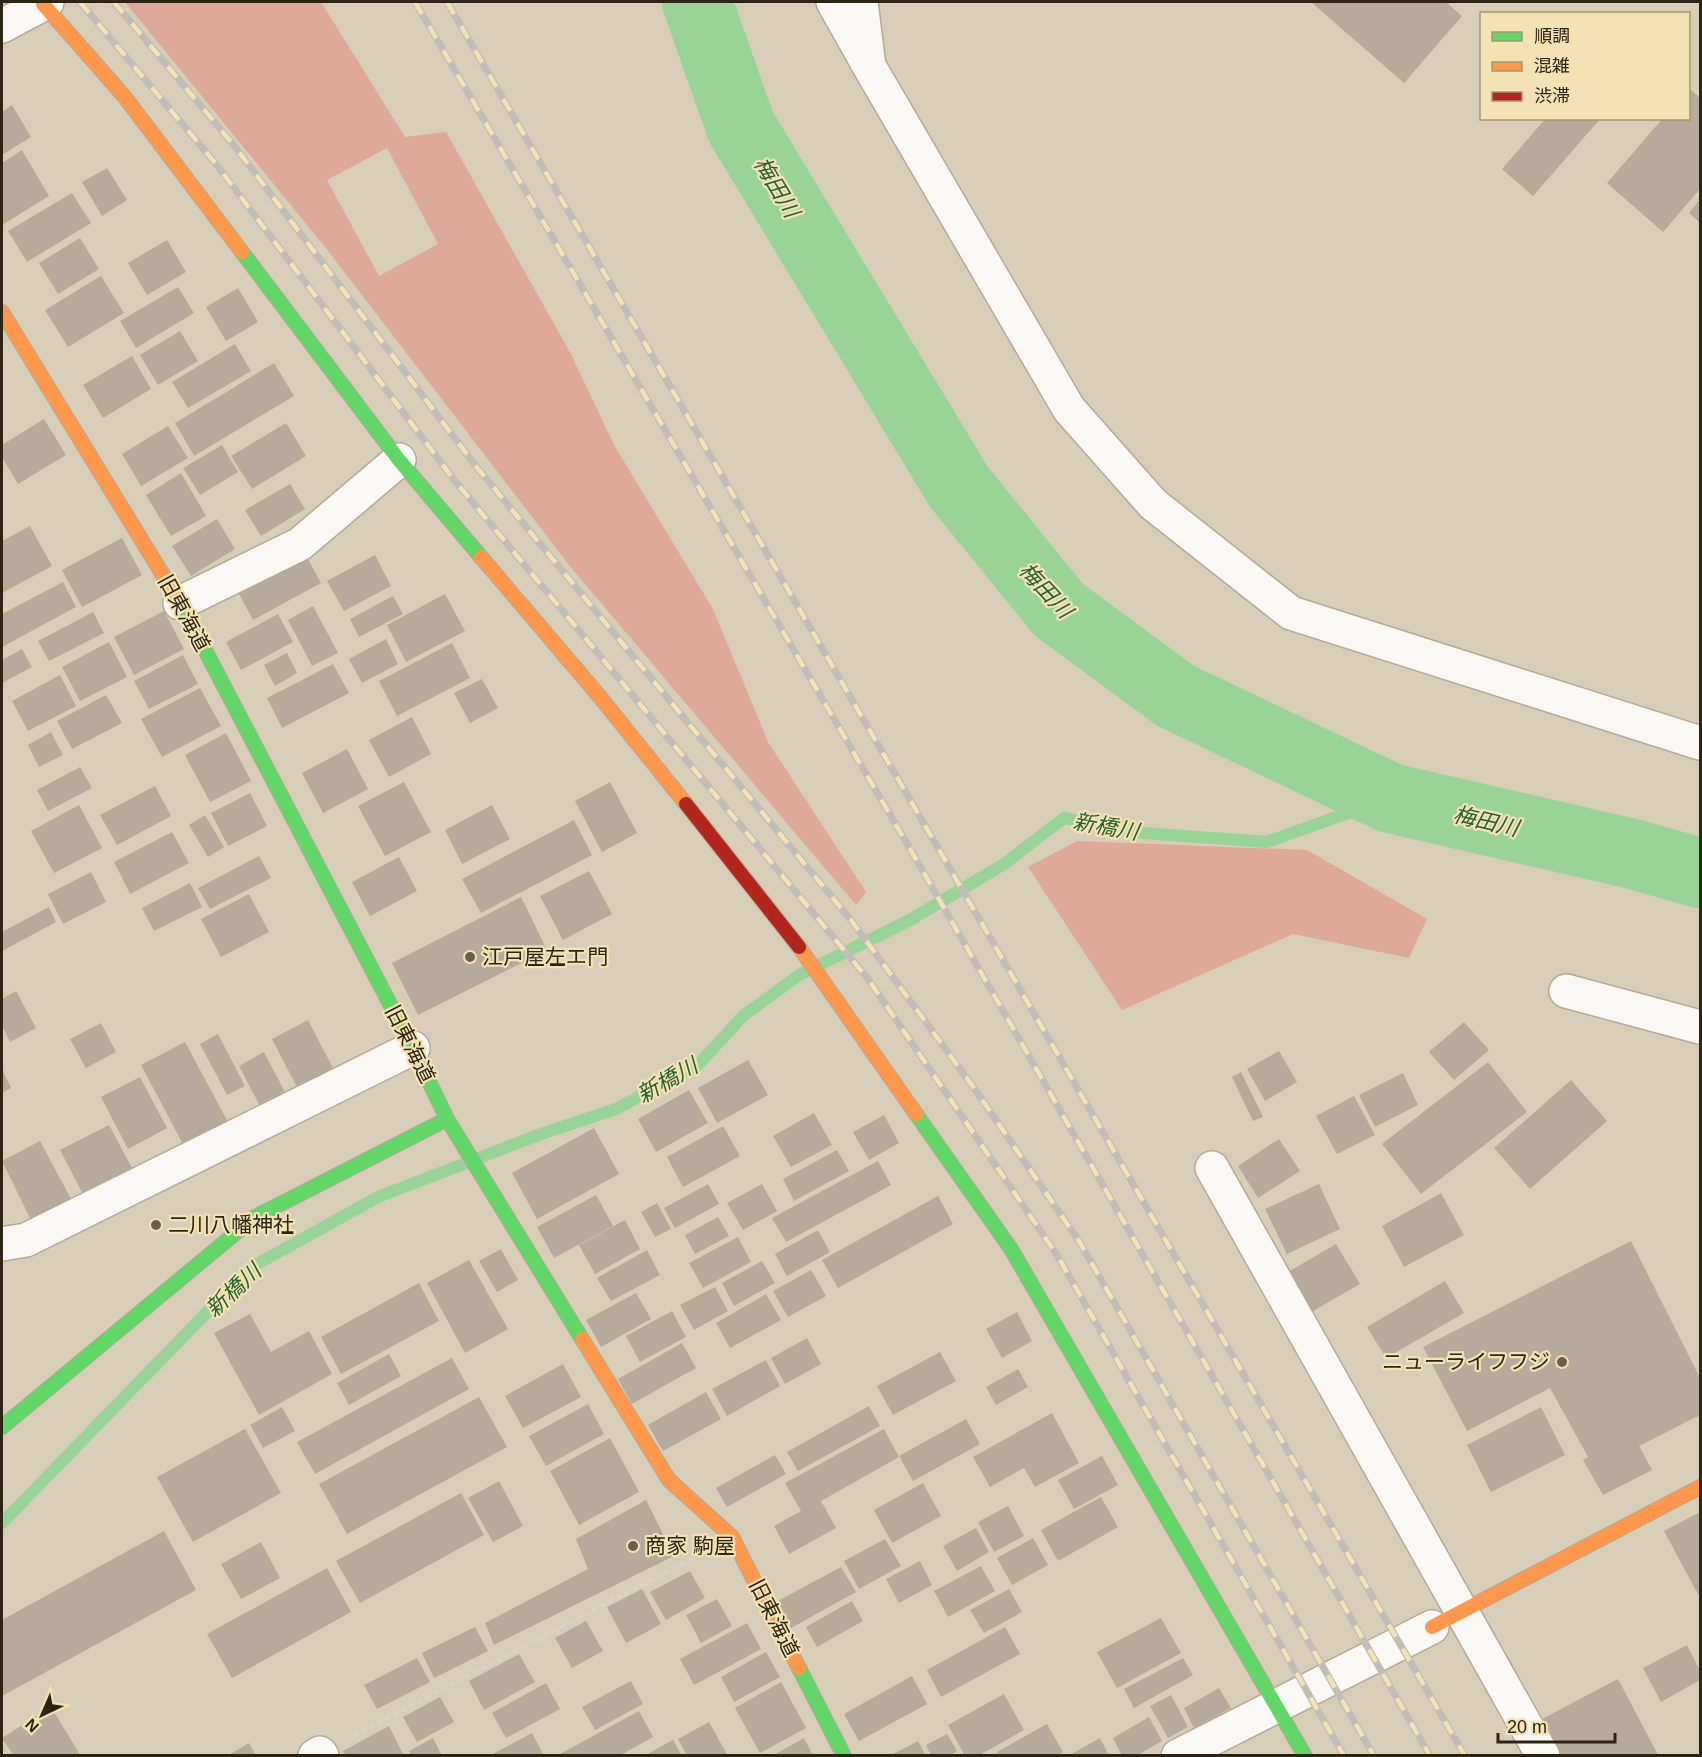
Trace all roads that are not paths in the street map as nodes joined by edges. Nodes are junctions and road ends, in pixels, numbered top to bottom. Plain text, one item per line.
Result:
1 (833, 2) edge
2 (861, 2) edge
3 (45, 3) edge
4 (2, 26) edge
5 (869, 66) junction
6 (2, 312) edge
7 (399, 460) junction
8 (180, 603) junction
9 (1701, 743) edge
10 (1566, 991) dead end
11 (1701, 1027) edge
12 (413, 1048) junction
13 (447, 1119) junction
14 (1212, 1168) dead end
15 (2, 1244) edge
16 (2, 1427) edge
17 (1701, 1487) edge
18 (1461, 1610) junction
19 (1432, 1627) joint
20 (1277, 1705) junction
21 (844, 1755) edge
22 (1178, 1755) edge
23 (1305, 1755) edge
24 (1543, 1755) edge

1 - 5 street
2 - 5 street
3 - 4 street
3 - 7 street
5 - 9 street
6 - 8 street, 旧東海道
7 - 8 street
7 - 20 street
8 - 12 street, 旧東海道
10 - 11 street
12 - 13 street, 旧東海道
12 - 15 street
13 - 16 street
13 - 21 street, 旧東海道
14 - 18 street
17 - 18 street
18 - 19 street
18 - 24 street
19 - 20 street
20 - 22 street
20 - 23 street

